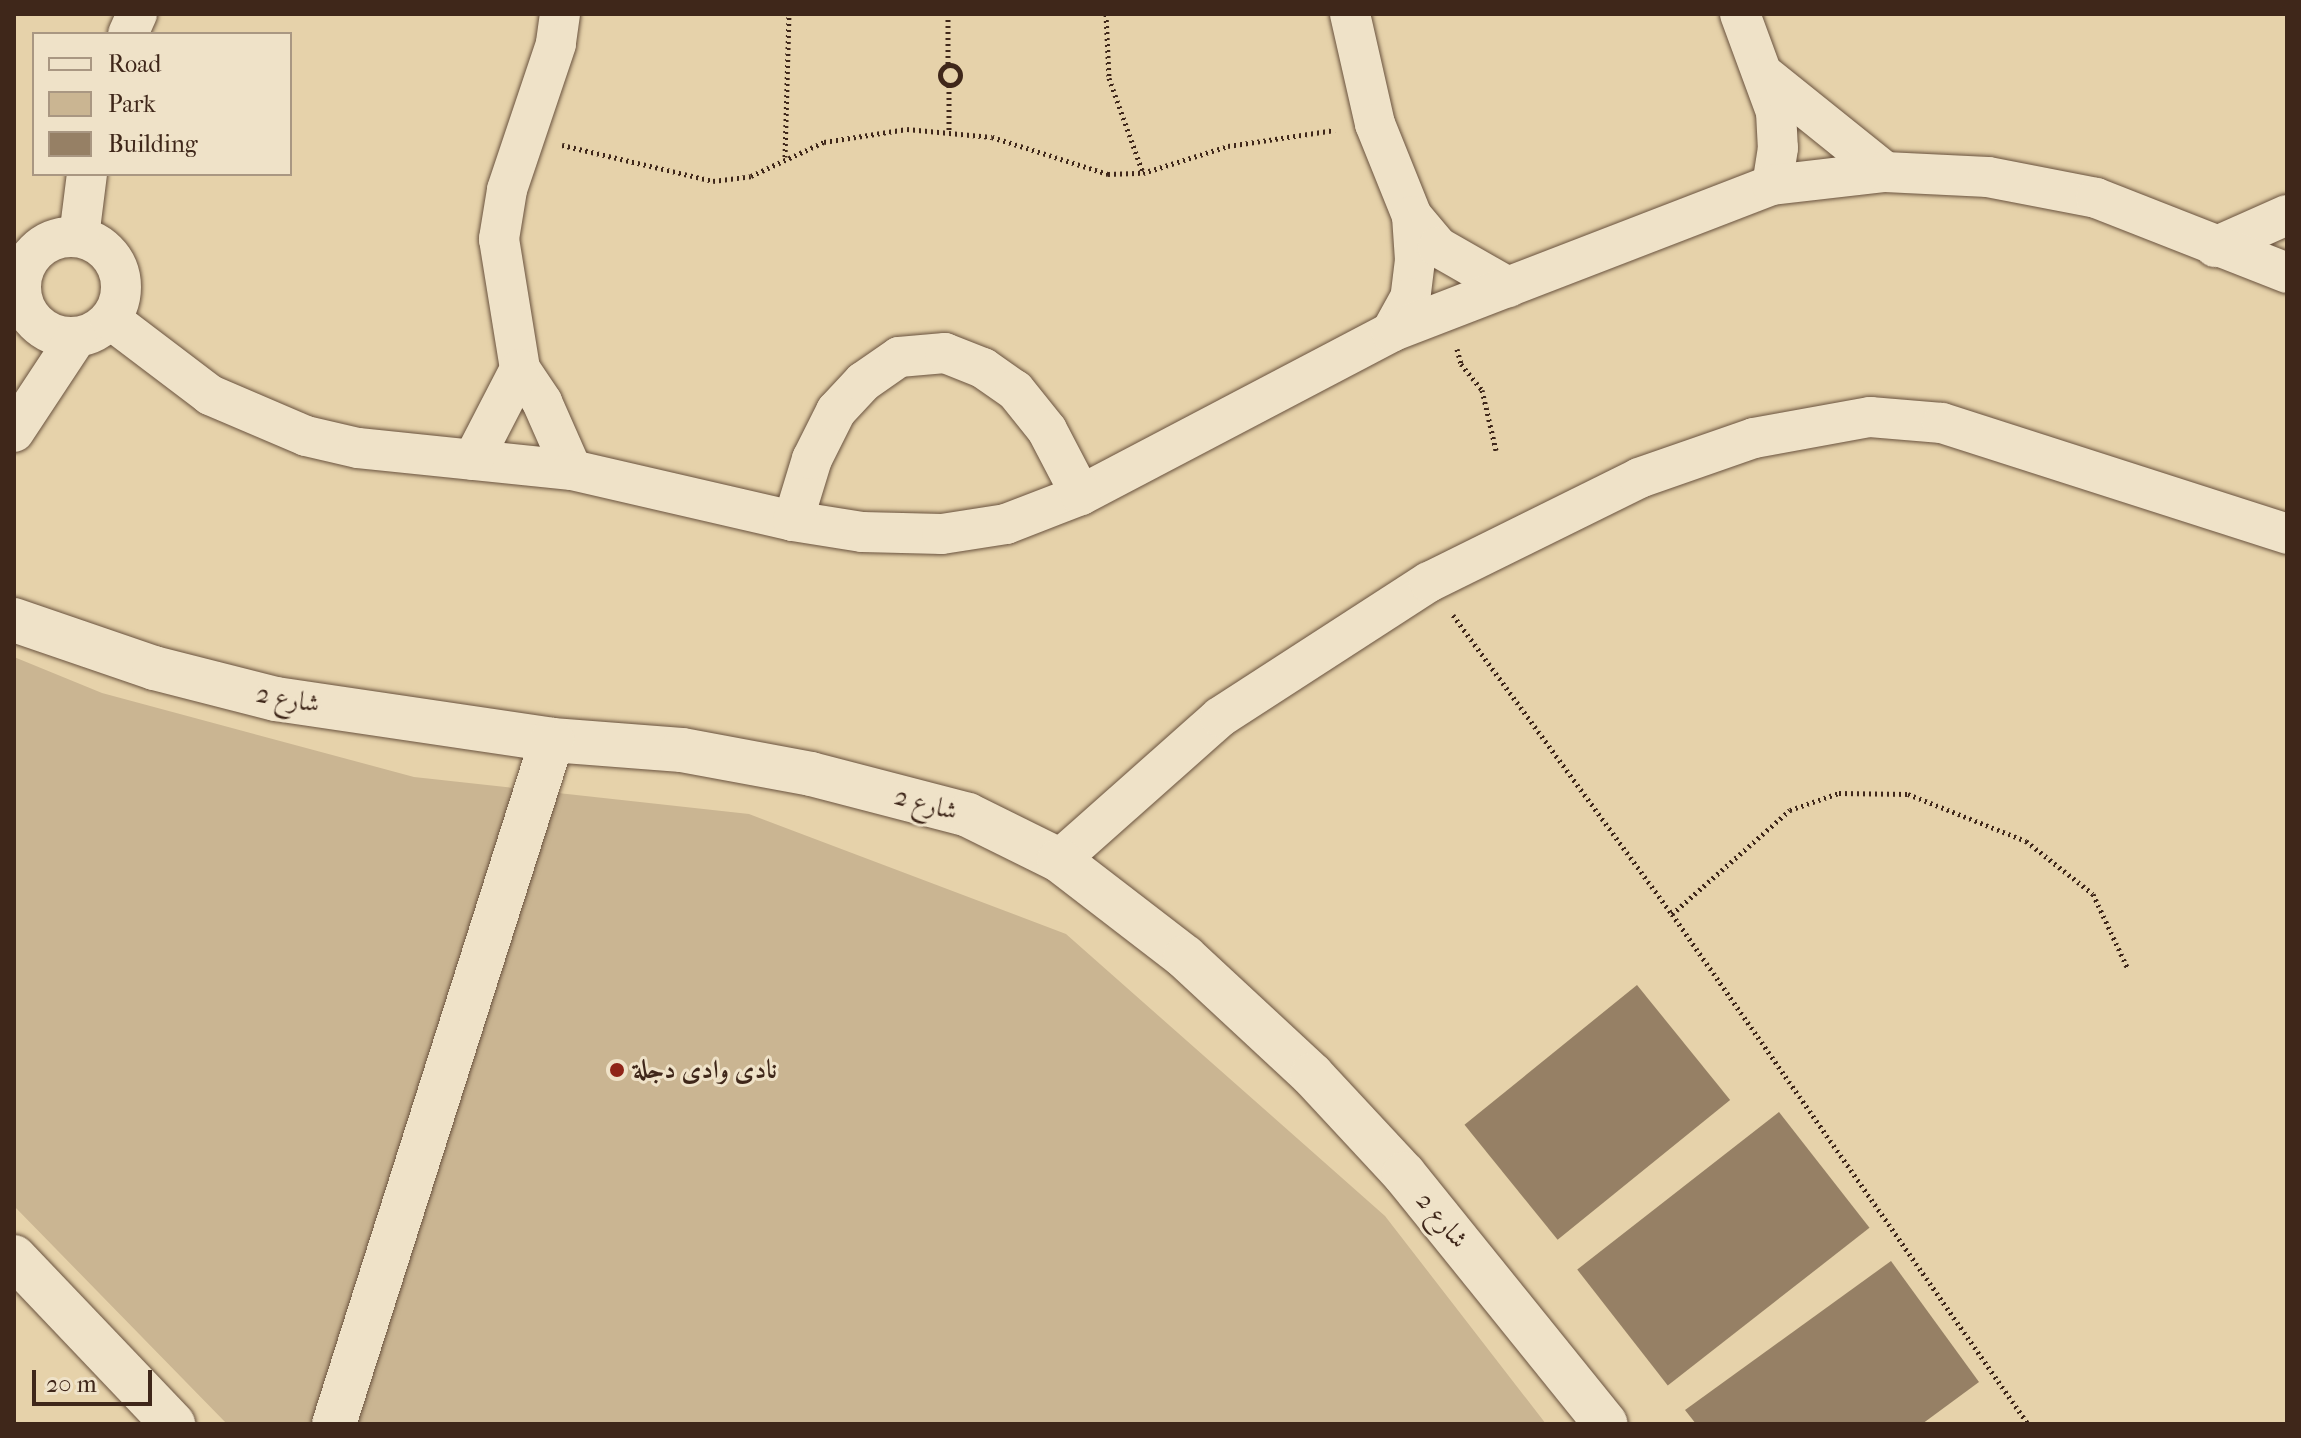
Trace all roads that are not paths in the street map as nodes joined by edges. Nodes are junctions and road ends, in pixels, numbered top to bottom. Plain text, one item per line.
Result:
1 (560, 14) edge
2 (1350, 14) edge
3 (1740, 14) edge
4 (1767, 77) junction
5 (1885, 172) junction
6 (87, 176) edge
7 (1772, 185) junction
8 (2287, 215) edge
9 (1412, 216) junction
10 (79, 237) junction
11 (2215, 247) junction
12 (2287, 273) edge
13 (19, 284) edge
14 (1508, 287) junction
15 (110, 319) junction
16 (1391, 332) junction
17 (76, 338) junction
18 (520, 369) junction
19 (14, 432) edge
20 (473, 460) junction
21 (572, 470) junction
22 (1081, 495) junction
23 (793, 521) junction
24 (2287, 534) edge
25 (14, 620) edge
26 (552, 740) junction
27 (1059, 860) junction
28 (14, 1257) edge
29 (173, 1424) edge
30 (334, 1424) edge
31 (1606, 1424) edge

1 - 18 street
2 - 9 street
3 - 4 street
4 - 5 street
4 - 7 street
5 - 7 street
5 - 11 street
6 - 10 street
7 - 14 street
8 - 11 street
9 - 14 street
9 - 16 street
10 - 13 street
10 - 15 street
11 - 12 street
13 - 17 street
14 - 16 street
15 - 17 street
15 - 20 street
16 - 22 street
17 - 19 street
18 - 20 street
18 - 21 street
20 - 21 street
21 - 23 street
22 - 23 street
22 - 23 street
24 - 27 street
25 - 26 street, شارع 2
26 - 27 street, شارع 2
26 - 30 street
27 - 31 street, شارع 2
28 - 29 street

